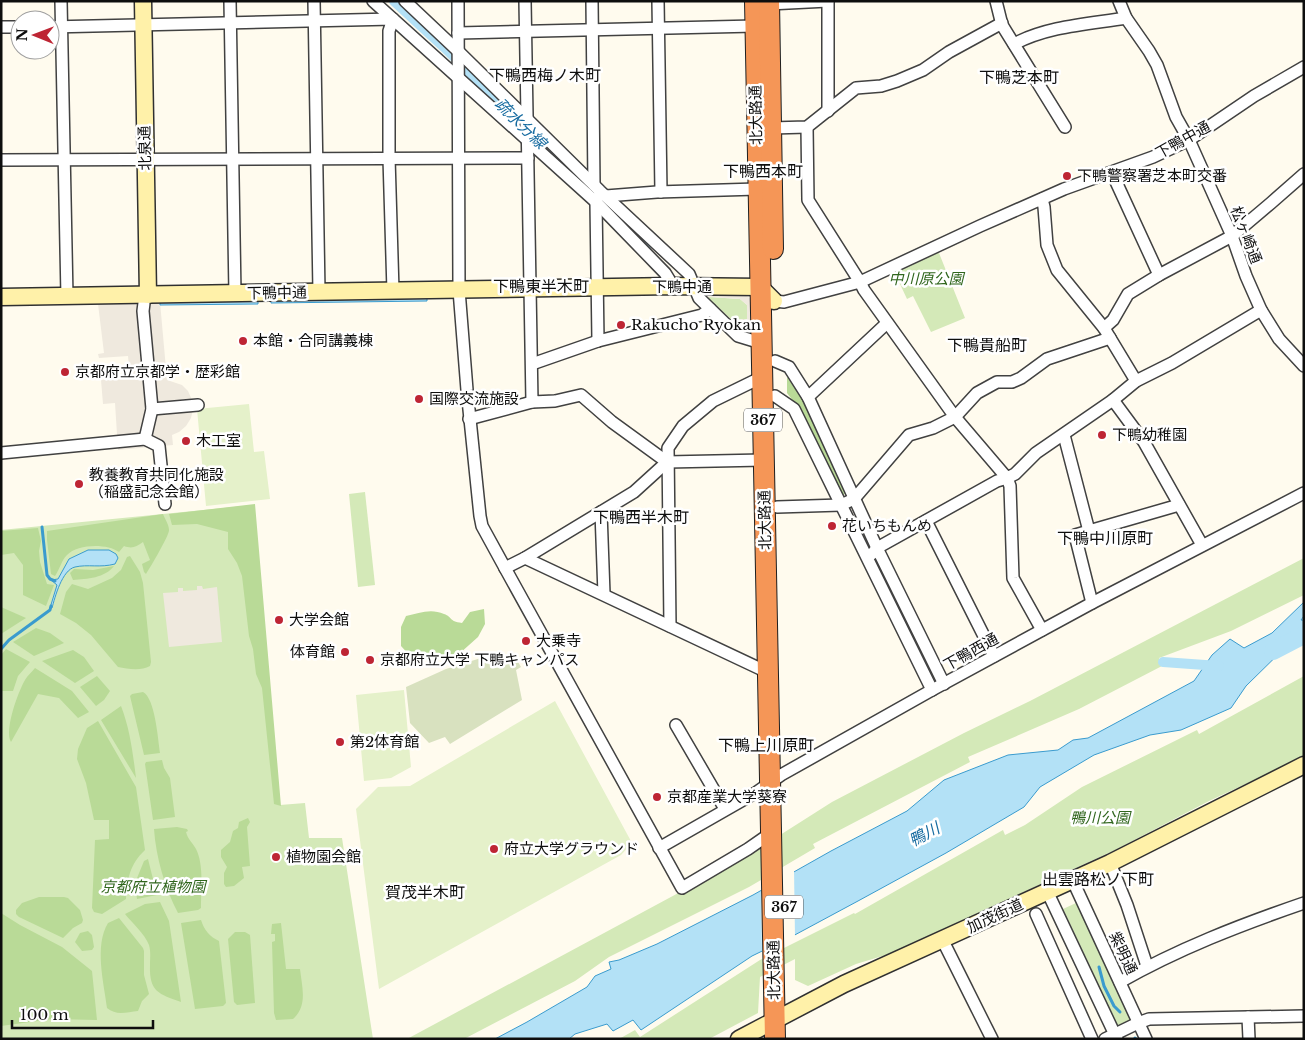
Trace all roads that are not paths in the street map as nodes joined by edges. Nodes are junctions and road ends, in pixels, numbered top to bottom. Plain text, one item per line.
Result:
1 (143, 1) edge
2 (230, 1) edge
3 (314, 1) edge
4 (373, 1) edge
5 (405, 1) edge
6 (458, 1) edge
7 (525, 1) edge
8 (592, 1) edge
9 (658, 1) edge
10 (828, 1) edge
11 (996, 1) edge
12 (1119, 1) edge
13 (764, 2) edge
14 (1126, 18) junction
15 (393, 19) junction
16 (314, 22) junction
17 (230, 23) junction
18 (1002, 24) junction
19 (143, 25) junction
20 (755, 26) junction
21 (60, 27) edge
22 (658, 28) junction
23 (592, 30) junction
24 (526, 31) junction
25 (458, 33) junction
26 (1014, 44) junction
27 (458, 51) junction
28 (58, 60) edge
29 (1304, 67) edge
30 (458, 76) junction
31 (828, 111) junction
32 (527, 118) junction
33 (807, 127) junction
34 (1065, 127) dead end
35 (771, 128) junction
36 (528, 140) junction
37 (1189, 140) junction
38 (146, 158) junction
39 (317, 158) junction
40 (389, 158) junction
41 (458, 158) junction
42 (528, 158) junction
43 (64, 159) junction
44 (232, 159) junction
45 (1, 160) edge
46 (1112, 173) junction
47 (1304, 174) edge
48 (757, 189) junction
49 (661, 192) junction
50 (599, 194) junction
51 (1042, 199) junction
52 (1232, 236) junction
53 (1159, 275) junction
54 (860, 282) junction
55 (673, 286) junction
56 (693, 286) junction
57 (597, 288) junction
58 (531, 289) junction
59 (459, 290) junction
60 (393, 291) junction
61 (319, 292) junction
62 (235, 294) junction
63 (767, 294) junction
64 (1, 297) edge
65 (67, 297) junction
66 (146, 299) junction
67 (710, 309) junction
68 (1261, 310) junction
69 (887, 323) junction
70 (1107, 333) junction
71 (598, 341) junction
72 (761, 343) junction
73 (775, 361) junction
74 (532, 364) junction
75 (1304, 366) edge
76 (762, 377) junction
77 (1136, 381) junction
78 (775, 396) junction
79 (808, 397) junction
80 (1113, 400) junction
81 (532, 402) junction
82 (198, 405) dead end
83 (152, 409) junction
84 (955, 417) junction
85 (470, 418) junction
86 (1064, 435) junction
87 (145, 439) junction
88 (1, 453) edge
89 (764, 460) junction
90 (667, 462) junction
91 (1007, 478) junction
92 (1304, 493) edge
93 (854, 499) junction
94 (165, 504) dead end
95 (841, 505) junction
96 (1179, 505) junction
97 (777, 507) junction
98 (602, 512) junction
99 (926, 521) junction
100 (1090, 531) junction
101 (1202, 545) junction
102 (877, 548) junction
103 (525, 558) junction
104 (868, 559) junction
105 (505, 568) junction
106 (604, 594) junction
107 (1092, 603) junction
108 (670, 626) junction
109 (1042, 630) junction
110 (994, 656) junction
111 (768, 672) junction
112 (944, 684) junction
113 (932, 690) junction
114 (676, 725) dead end
115 (1304, 765) edge
116 (776, 779) junction
117 (725, 809) junction
118 (775, 835) junction
119 (659, 848) junction
120 (1110, 863) junction
121 (1072, 879) junction
122 (1047, 892) junction
123 (1304, 904) edge
124 (1036, 914) dead end
125 (943, 941) junction
126 (1147, 966) junction
127 (1120, 982) junction
128 (1304, 1016) edge
129 (1248, 1017) junction
130 (1138, 1023) junction
131 (779, 1024) edge
132 (1112, 1037) edge
133 (739, 1039) edge
134 (787, 1039) edge
135 (992, 1039) edge
136 (1092, 1039) edge
137 (1146, 1039) edge
138 (1249, 1039) edge

1 - 19 street, 北泉通
2 - 17 street
3 - 16 street
4 - 15 street
5 - 27 street
6 - 25 street
7 - 24 street
8 - 23 street
9 - 22 street
10 - 13 street
10 - 31 street
11 - 18 street
12 - 14 street, 松ヶ崎通
13 - 20 highway, 北大路通 / 367
13 - 35 highway, 北大路通 / 367
14 - 26 street
14 - 37 street, 松ヶ崎通
15 - 16 street
15 - 30 street
15 - 40 street
16 - 17 street
16 - 39 street
17 - 19 street
17 - 44 street
18 - 26 street
18 - 31 street
19 - 21 street
19 - 38 street, 北泉通
20 - 22 street
20 - 48 highway, 北大路通 / 367
22 - 23 street
22 - 49 street
23 - 24 street
23 - 50 street
24 - 25 street
24 - 32 street
25 - 27 street
26 - 34 street
27 - 30 street
27 - 32 street
28 - 43 street
29 - 37 street, 下鴨中通
30 - 36 street
30 - 41 street
31 - 33 street
32 - 36 street
32 - 50 street
33 - 35 street
33 - 54 street
35 - 63 highway, 北大路通 / 367
36 - 42 street
36 - 50 street
37 - 46 street, 下鴨中通
37 - 52 street, 松ヶ崎通
38 - 43 street
38 - 44 street
38 - 66 street, 北泉通
39 - 40 street
39 - 44 street
39 - 61 street
40 - 41 street
40 - 60 street
41 - 42 street
41 - 59 street
42 - 58 street
43 - 45 street
43 - 65 street
44 - 62 street
46 - 51 street, 下鴨中通
46 - 53 street
47 - 52 street
48 - 49 street
48 - 63 highway, 北大路通 / 367
49 - 50 street
50 - 55 street
50 - 56 street
50 - 57 street
51 - 54 street, 下鴨中通
51 - 70 street
52 - 53 street
52 - 68 street, 松ヶ崎通
53 - 70 street
54 - 63 street, 下鴨中通
54 - 69 street
55 - 56 street, 下鴨中通
55 - 57 street, 下鴨中通
56 - 63 street, 下鴨中通
56 - 67 street
57 - 58 street, 下鴨中通
57 - 71 street
58 - 59 street, 下鴨中通
58 - 74 street
59 - 60 street, 下鴨中通
59 - 85 street
60 - 61 street, 下鴨中通
61 - 62 street, 下鴨中通
62 - 66 street, 下鴨中通
63 - 72 highway, 北大路通 / 367
63 - 73 highway, 北大路通 / 367
64 - 65 street, 下鴨中通
65 - 66 street, 下鴨中通
66 - 83 street
67 - 71 street
67 - 72 street
68 - 75 street, 松ヶ崎通
68 - 77 street
69 - 79 street
69 - 84 street
70 - 77 street
70 - 84 street
71 - 74 street
72 - 76 highway, 北大路通 / 367
73 - 78 highway, 北大路通 / 367
73 - 79 street
74 - 81 street
76 - 89 highway, 北大路通 / 367
76 - 90 street
77 - 80 street
78 - 95 street
78 - 97 highway, 北大路通 / 367
79 - 93 street
80 - 86 street
80 - 96 street
81 - 85 street
81 - 90 street
82 - 83 street
83 - 87 street
84 - 91 street
84 - 93 street
85 - 105 street
86 - 91 street
86 - 100 street
87 - 88 street
87 - 94 street
89 - 90 street
89 - 111 highway, 北大路通 / 367
90 - 98 street
90 - 108 street
91 - 99 street
91 - 109 street
92 - 101 street, 下鴨西通
93 - 95 street
93 - 102 street
95 - 97 street
95 - 104 street
96 - 100 street
96 - 101 street
97 - 116 highway, 北大路通 / 367
98 - 103 street
98 - 106 street
99 - 102 street
99 - 110 street
100 - 107 street
101 - 107 street, 下鴨西通
102 - 104 street
102 - 112 street
103 - 105 street
103 - 106 street
104 - 113 street
105 - 119 street
106 - 108 street
107 - 109 street, 下鴨西通
108 - 111 street
109 - 110 street, 下鴨西通
110 - 112 street, 下鴨西通
111 - 116 highway, 北大路通 / 367
112 - 113 street, 下鴨西通
113 - 116 street, 下鴨西通
114 - 117 street
115 - 120 street, 加茂街道
116 - 117 street, 下鴨西通
116 - 118 highway, 北大路通 / 367
117 - 119 street, 下鴨西通
118 - 119 street
118 - 131 highway, 北大路通 / 367
120 - 121 street, 加茂街道
120 - 126 street
121 - 122 street, 加茂街道
121 - 127 street, 紫明通
122 - 125 street, 加茂街道
122 - 132 street
123 - 126 street
124 - 136 street
125 - 131 street, 加茂街道
125 - 135 street
126 - 127 street
127 - 130 street, 紫明通
128 - 129 street
129 - 130 street
129 - 138 street
130 - 132 street
130 - 137 street, 紫明通
131 - 133 street, 加茂街道
131 - 134 highway, 北大路通 / 367

